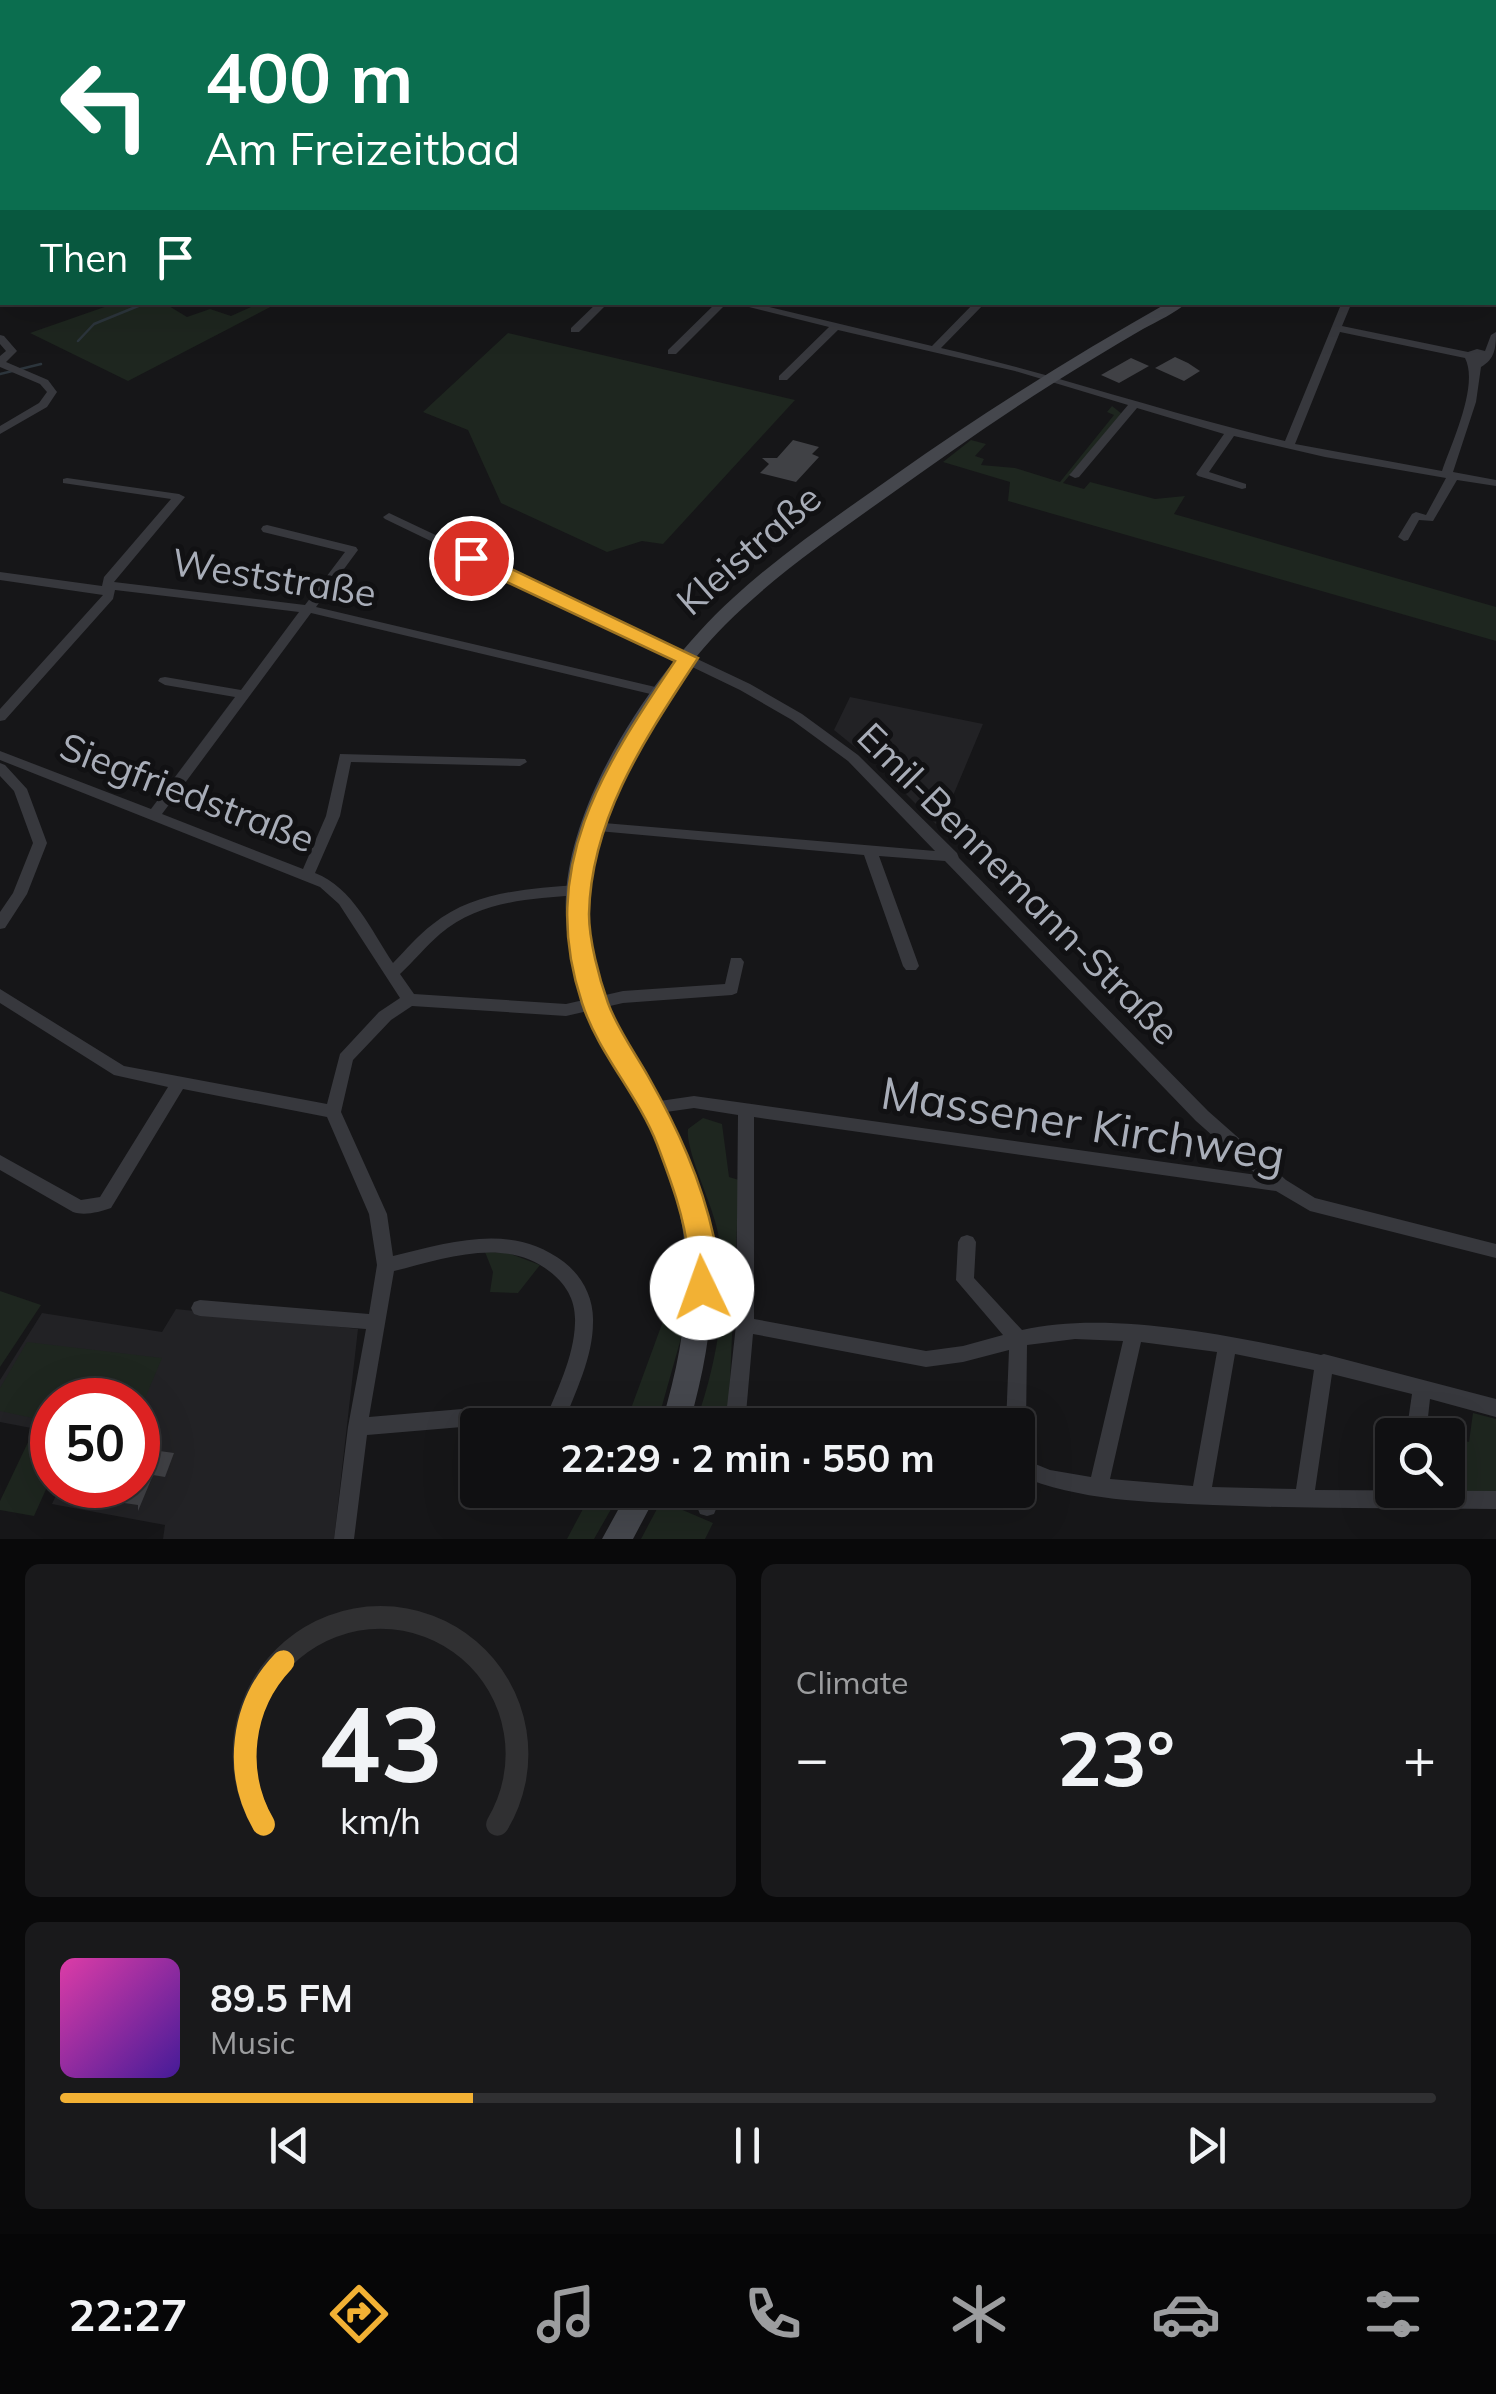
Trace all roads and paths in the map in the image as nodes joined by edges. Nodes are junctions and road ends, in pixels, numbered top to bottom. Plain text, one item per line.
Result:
1 (601, 305) edge
2 (720, 305) edge
3 (747, 305) edge
4 (977, 305) edge
5 (1176, 305) edge
6 (1346, 305) edge
7 (836, 326) junction
8 (1336, 328) junction
9 (576, 330) dead end
10 (1496, 334) edge
11 (0, 338) edge
12 (935, 348) junction
13 (672, 352) dead end
14 (1476, 357) junction
15 (0, 362) edge
16 (17, 370) joint
17 (783, 378) dead end
18 (1044, 380) junction
19 (1133, 406) junction
20 (1162, 415) junction
21 (0, 430) edge
22 (1231, 432) junction
23 (1291, 442) junction
24 (1074, 475) dead end
25 (1450, 475) junction
26 (67, 481) dead end
27 (1496, 483) edge
28 (1242, 486) dead end
29 (389, 517) dead end
30 (268, 529) dead end
31 (1404, 537) dead end
32 (0, 576) edge
33 (108, 588) junction
34 (308, 609) junction
35 (688, 658) junction
36 (165, 682) dead end
37 (664, 693) junction
38 (242, 694) junction
39 (0, 717) edge
40 (0, 756) edge
41 (520, 762) dead end
42 (0, 768) edge
43 (154, 815) junction
44 (592, 828) junction
45 (871, 852) junction
46 (952, 857) junction
47 (308, 873) junction
48 (577, 890) junction
49 (0, 924) edge
50 (736, 962) dead end
51 (911, 966) dead end
52 (391, 974) junction
53 (0, 995) edge
54 (410, 1000) junction
55 (595, 1004) junction
56 (178, 1084) junction
57 (652, 1108) junction
58 (746, 1111) junction
59 (333, 1112) junction
60 (0, 1162) edge
61 (1280, 1185) junction
62 (967, 1242) dead end
63 (1496, 1251) edge
64 (386, 1265) junction
65 (200, 1308) dead end
66 (374, 1322) junction
67 (745, 1326) junction
68 (1133, 1336) junction
69 (1018, 1338) junction
70 (1228, 1344) junction
71 (1324, 1362) junction
72 (1422, 1388) junction
73 (559, 1408) edge
74 (680, 1408) edge
75 (738, 1408) edge
76 (1016, 1408) edge
77 (1496, 1408) edge
78 (460, 1418) edge
79 (1418, 1418) edge
80 (358, 1427) junction
81 (1035, 1474) edge
82 (1098, 1488) junction
83 (1201, 1494) junction
84 (1375, 1495) edge
85 (1304, 1498) junction
86 (1465, 1498) edge
87 (1496, 1500) edge
88 (635, 1508) edge
89 (344, 1539) edge
90 (617, 1539) edge

1 - 9 street
2 - 13 street
3 - 7 street
4 - 12 street
5 - 18 main road, Kleistraße
6 - 8 street
7 - 12 street
7 - 17 street
8 - 14 street
8 - 23 street
10 - 14 street
11 - 15 street
12 - 18 street
14 - 25 street
15 - 16 street
16 - 21 street
18 - 19 street
18 - 35 main road, Kleistraße
19 - 20 street
19 - 24 street
20 - 22 street
20 - 23 street
22 - 23 street
22 - 28 street
23 - 25 street
25 - 27 street
25 - 31 street
26 - 33 street
29 - 35 street, Emil-Bennemann-Straße
30 - 34 street
32 - 33 street, Weststraße
33 - 34 street, Weststraße
33 - 39 street
34 - 37 street, Weststraße
34 - 38 street
35 - 37 main road, Kleistraße
35 - 46 street, Emil-Bennemann-Straße
36 - 38 street
37 - 44 main road, Kleistraße
38 - 43 street
40 - 43 street, Siegfriedstraße
41 - 47 street
42 - 49 street
43 - 47 street, Siegfriedstraße
44 - 45 street
44 - 48 main road, Kleistraße
45 - 46 street
45 - 51 street
46 - 61 street, Emil-Bennemann-Straße
47 - 52 street, Siegfriedstraße
48 - 52 street
48 - 55 main road, Kleistraße
50 - 55 street
52 - 54 street, Siegfriedstraße
53 - 56 street
54 - 55 street
54 - 59 street
55 - 57 main road, Kleistraße
56 - 59 street
56 - 60 street
57 - 58 street, Massener Kirchweg
57 - 74 main road, Kleistraße
58 - 61 street, Massener Kirchweg
58 - 67 street
59 - 64 street
61 - 63 street, Massener Kirchweg
62 - 69 street
64 - 66 street
64 - 73 street
65 - 66 street
66 - 80 street
67 - 69 street
67 - 75 street
68 - 69 street
68 - 70 street
68 - 82 street
69 - 76 street
70 - 71 street
70 - 83 street
71 - 72 street
71 - 85 street
72 - 77 street
72 - 79 street
78 - 80 street
80 - 89 street
81 - 82 street
82 - 83 street
83 - 85 street
84 - 85 street
86 - 87 street
88 - 90 main road

